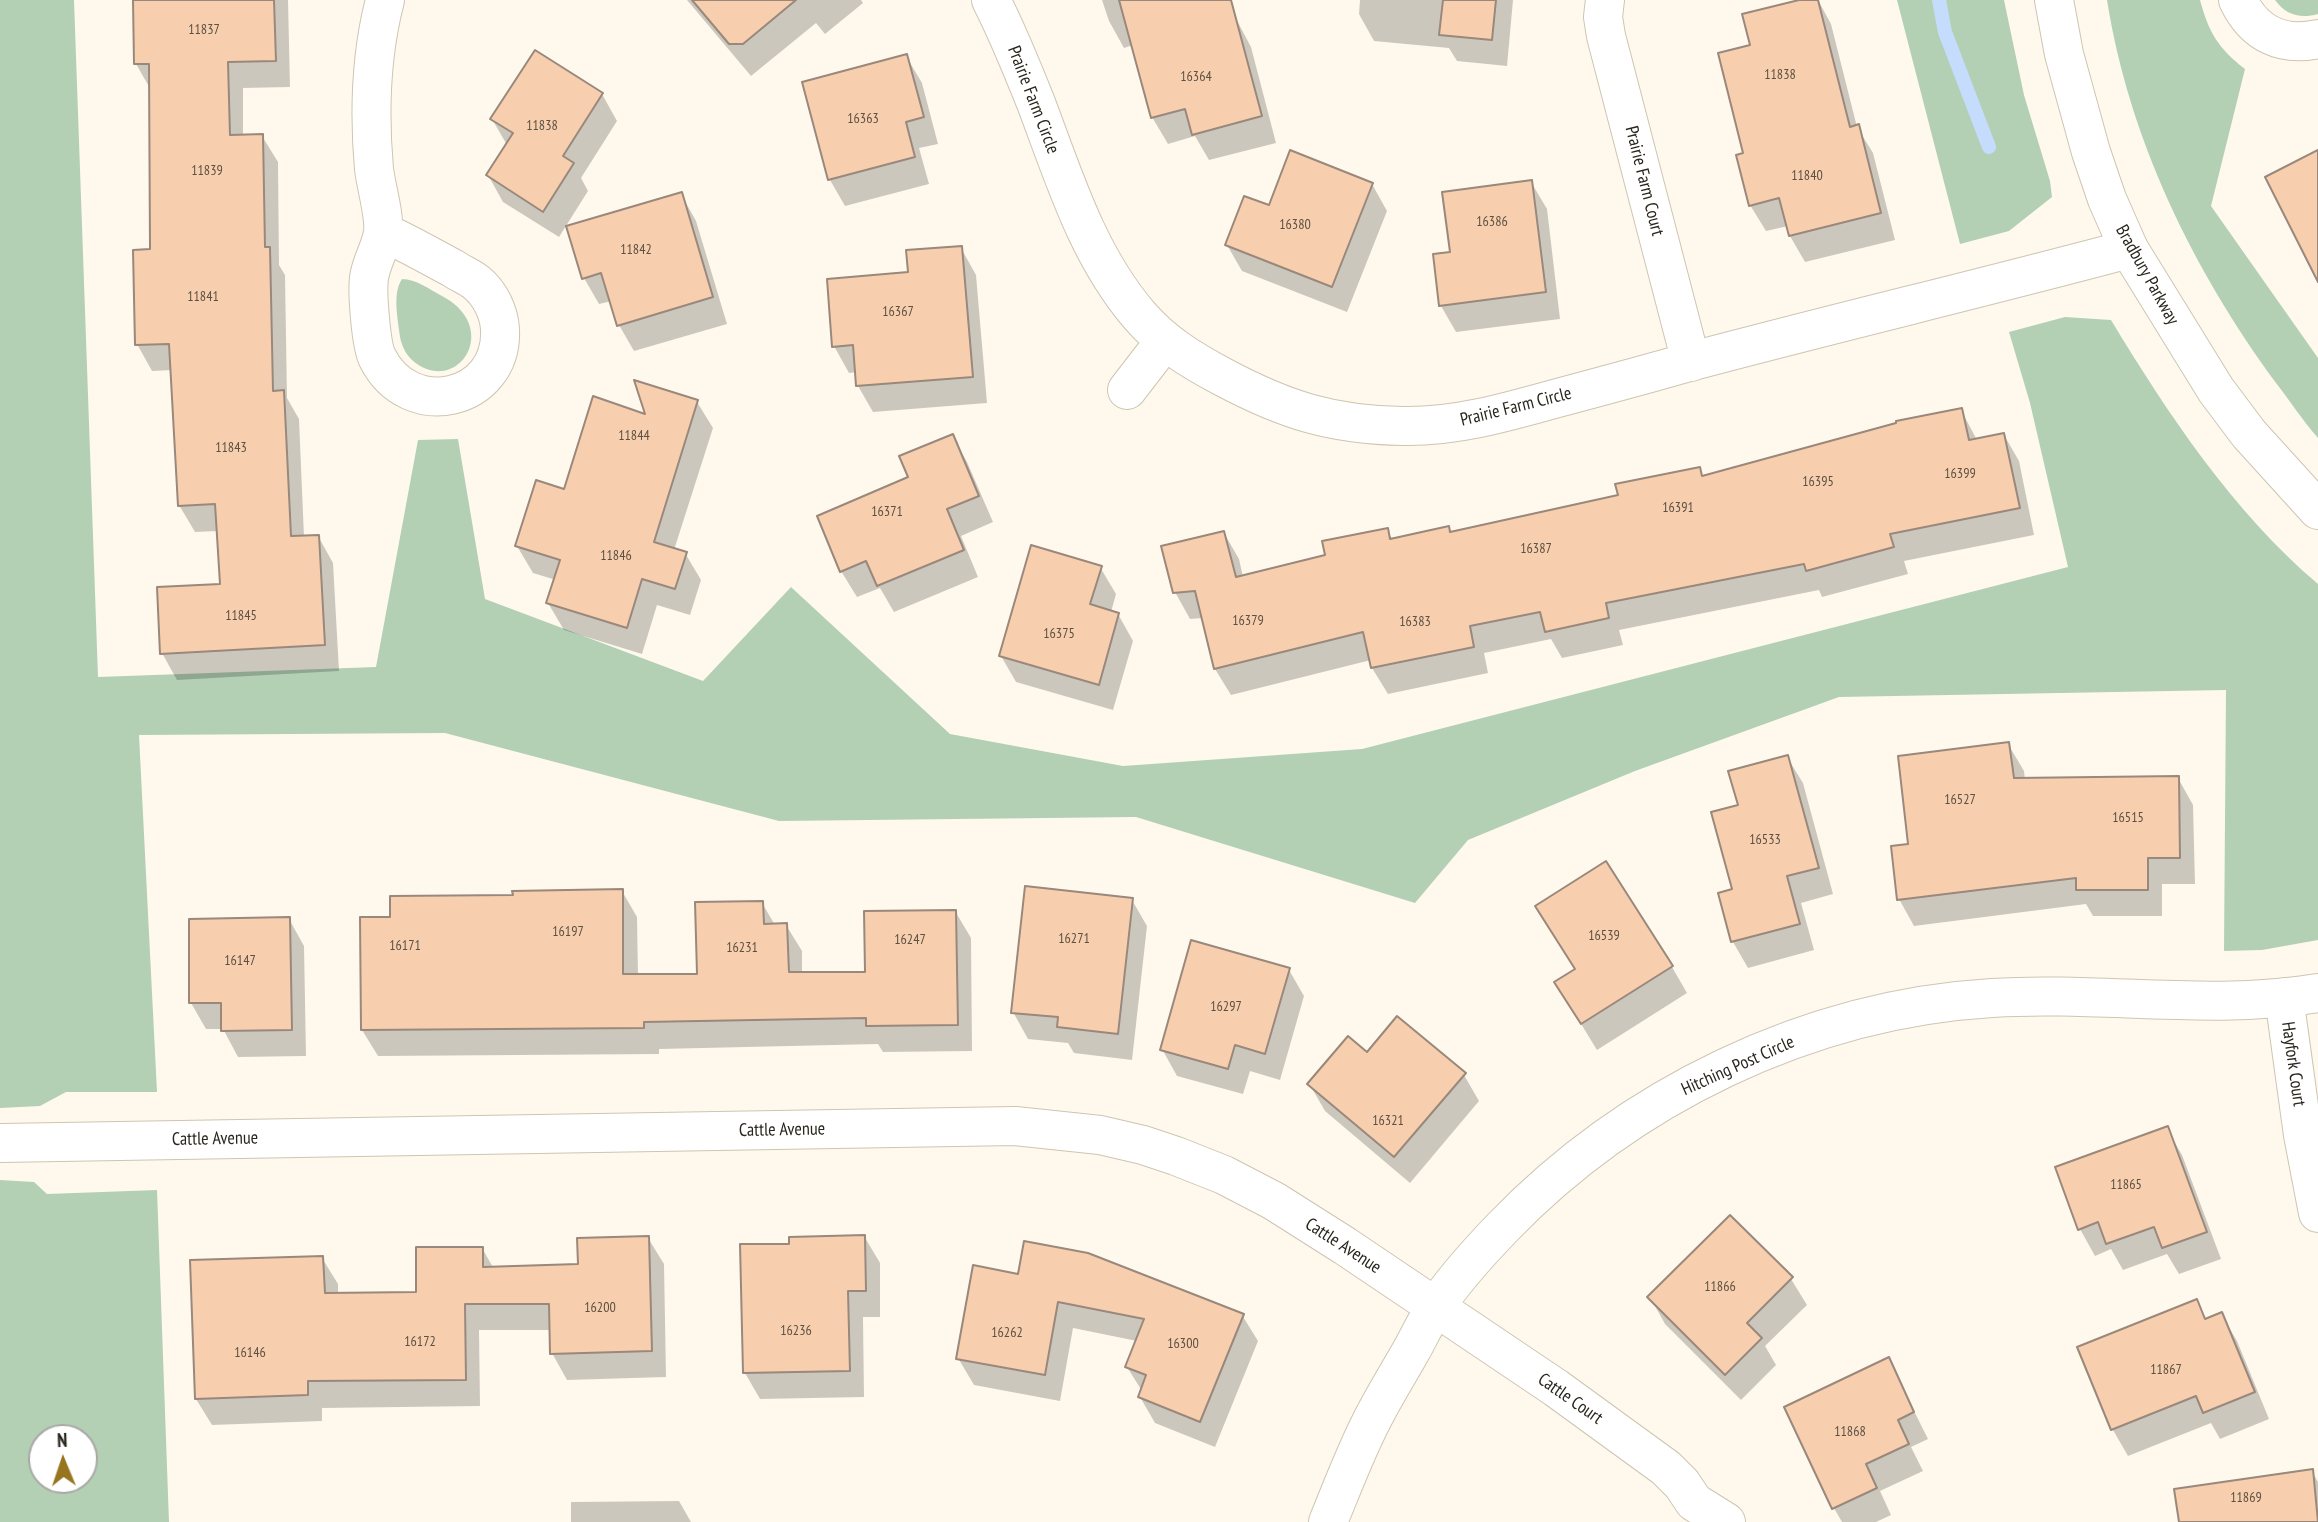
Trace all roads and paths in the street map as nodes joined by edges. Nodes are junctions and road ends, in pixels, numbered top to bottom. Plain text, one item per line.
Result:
1 (385, 0) edge
2 (991, 0) edge
3 (1605, 0) edge
4 (2054, 0) edge
5 (2238, 0) edge
6 (2318, 39) edge
7 (383, 232) dead end
8 (2129, 249) junction
9 (1164, 342) junction
10 (1691, 362) junction
11 (1127, 390) dead end
12 (2318, 510) edge
13 (2301, 995) edge
14 (0, 1143) edge
15 (2318, 1213) edge
16 (1435, 1308) junction
17 (1694, 1512) edge
18 (1328, 1522) edge
19 (1726, 1522) edge

1 - 7 street
2 - 9 street, Prairie Farm Circle
3 - 10 street, Prairie Farm Court
4 - 8 street, Bradbury Parkway
5 - 6 street
8 - 10 street, Prairie Farm Circle
8 - 12 street, Bradbury Parkway
9 - 10 street, Prairie Farm Circle
9 - 11 street
13 - 15 street, Hayfork Court
13 - 16 street, Hitching Post Circle
14 - 16 street, Cattle Avenue
16 - 17 street, Cattle Court
16 - 18 street, Hitching Post Circle
17 - 19 street, Cattle Court

